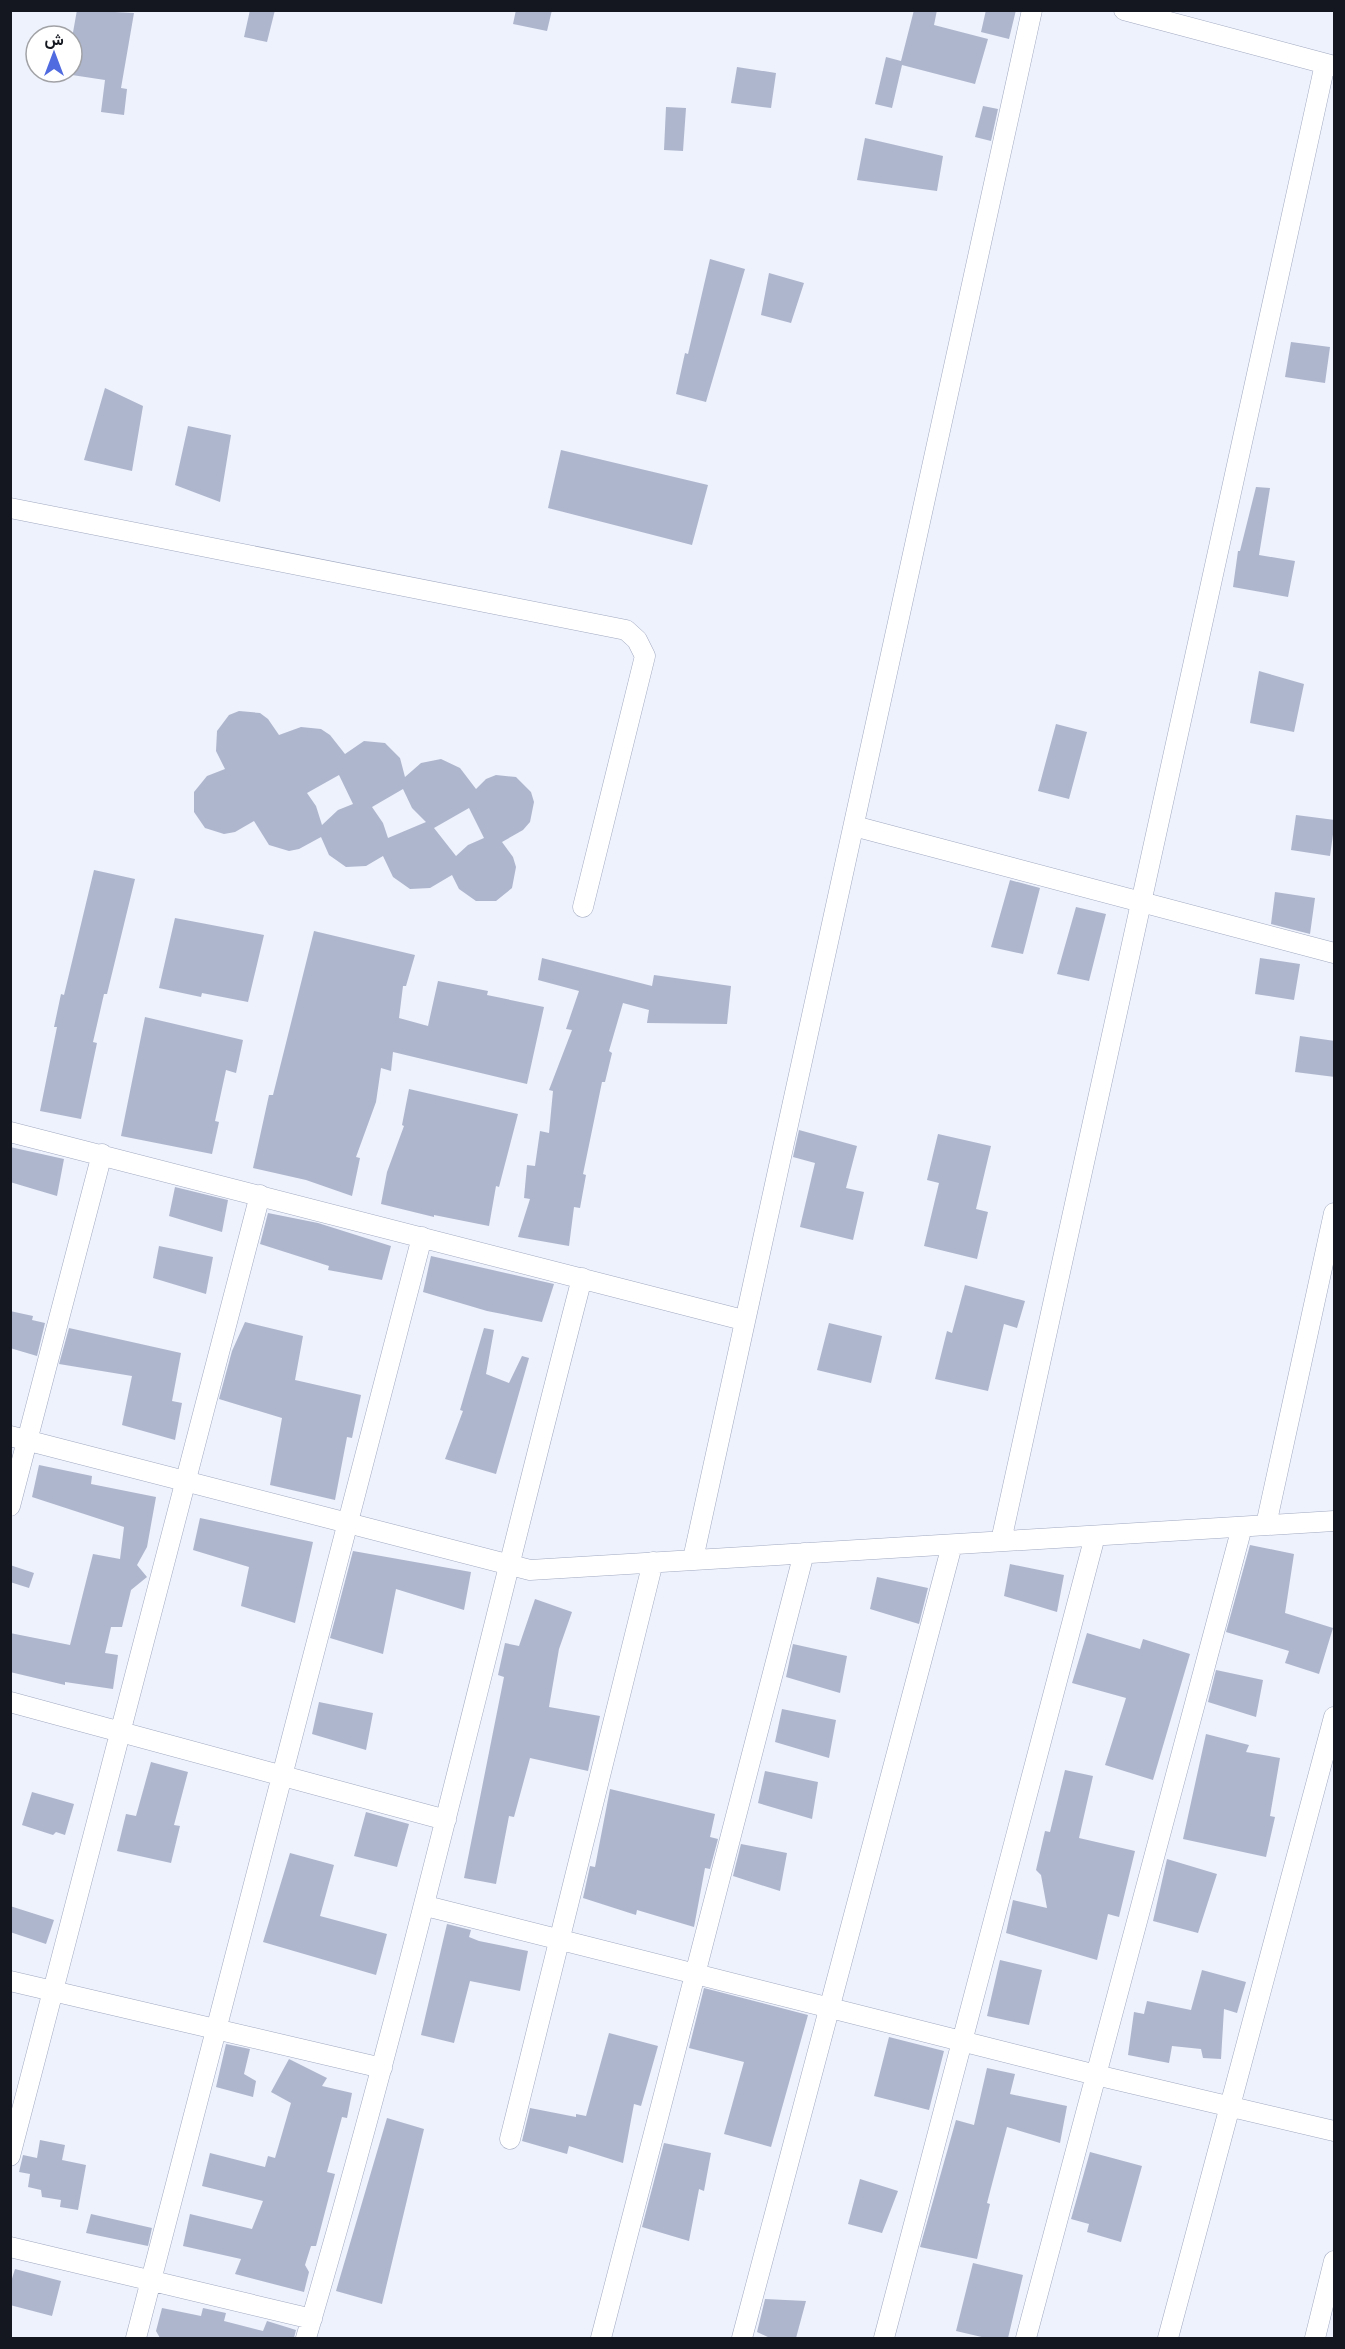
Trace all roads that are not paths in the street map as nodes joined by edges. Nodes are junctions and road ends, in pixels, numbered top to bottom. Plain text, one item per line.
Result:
1 (1032, 10) edge
2 (1124, 10) edge
3 (1330, 65) edge
4 (10, 508) edge
5 (854, 826) junction
6 (1141, 900) junction
7 (583, 907) dead end
8 (1335, 953) edge
9 (10, 1132) edge
10 (102, 1154) junction
11 (260, 1195) junction
12 (1335, 1213) edge
13 (422, 1237) junction
14 (582, 1278) junction
15 (743, 1320) junction
16 (19, 1438) edge
17 (185, 1482) junction
18 (10, 1506) edge
19 (1335, 1521) edge
20 (347, 1524) junction
21 (1266, 1525) junction
22 (1242, 1527) junction
23 (1095, 1536) junction
24 (1001, 1541) junction
25 (952, 1545) junction
26 (804, 1553) junction
27 (693, 1559) junction
28 (653, 1562) junction
29 (508, 1566) junction
30 (10, 1702) edge
31 (1335, 1717) edge
32 (120, 1732) junction
33 (282, 1775) junction
34 (446, 1820) junction
35 (426, 1906) junction
36 (561, 1939) junction
37 (696, 1973) junction
38 (10, 1981) edge
39 (53, 1990) junction
40 (830, 2006) junction
41 (216, 2028) junction
42 (962, 2040) junction
43 (382, 2068) junction
44 (1096, 2075) junction
45 (1231, 2106) junction
46 (1335, 2131) edge
47 (510, 2139) dead end
48 (10, 2156) edge
49 (10, 2247) edge
50 (1335, 2261) edge
51 (151, 2280) junction
52 (312, 2333) edge
53 (136, 2338) edge
54 (601, 2338) edge
55 (742, 2338) edge
56 (884, 2338) edge
57 (1026, 2338) edge
58 (1168, 2338) edge
59 (1315, 2338) edge

1 - 5 street
2 - 3 street
3 - 6 street
4 - 7 street
5 - 6 street
5 - 15 street
6 - 8 street
6 - 24 street
9 - 10 street
10 - 11 street
10 - 16 street
11 - 13 street
11 - 17 street
12 - 21 street
13 - 14 street
13 - 20 street
14 - 15 street
14 - 29 street
15 - 27 street
16 - 17 street
16 - 18 street
17 - 20 street
17 - 32 street
19 - 21 street
20 - 29 street
20 - 33 street
21 - 22 street
22 - 23 street
22 - 44 street
23 - 24 street
23 - 42 street
24 - 25 street
25 - 26 street
25 - 40 street
26 - 27 street
26 - 37 street
27 - 28 street
28 - 29 street
28 - 36 street
29 - 34 street
30 - 32 street
31 - 45 street
32 - 33 street
32 - 39 street
33 - 34 street
33 - 41 street
34 - 35 street
35 - 36 street
35 - 43 street
36 - 37 street
36 - 47 street
37 - 40 street
37 - 54 street
38 - 39 street
39 - 41 street
39 - 48 street
40 - 42 street
40 - 55 street
41 - 43 street
41 - 51 street
42 - 44 street
42 - 56 street
43 - 52 street
44 - 45 street
44 - 57 street
45 - 46 street
45 - 58 street
49 - 51 street
50 - 59 street
51 - 52 street
51 - 53 street

